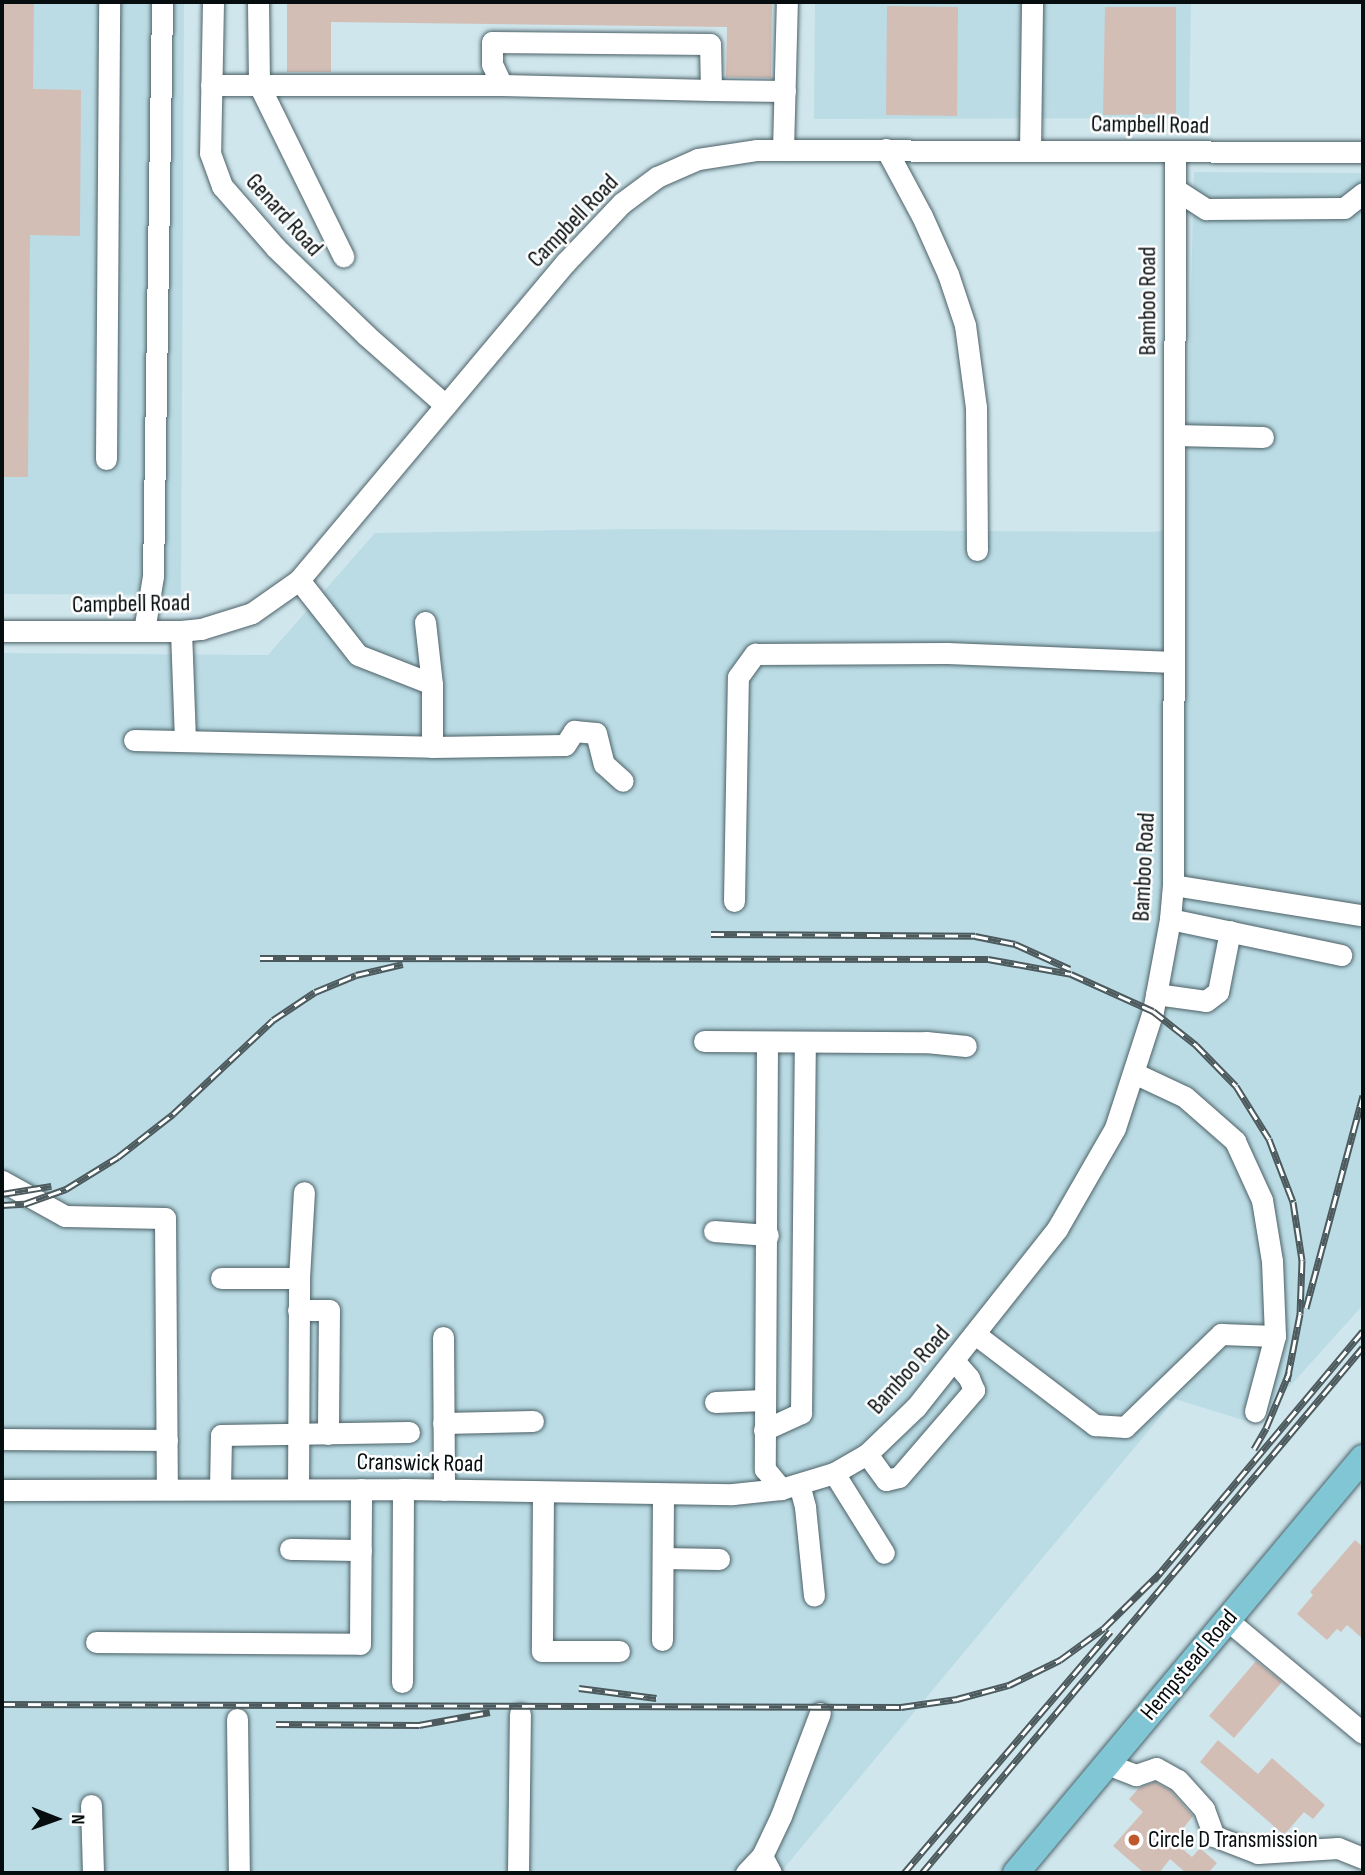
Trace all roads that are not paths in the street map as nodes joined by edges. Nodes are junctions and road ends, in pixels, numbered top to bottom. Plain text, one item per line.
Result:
1 (109, 2) edge
2 (162, 2) edge
3 (213, 2) edge
4 (258, 2) edge
5 (787, 2) edge
6 (1032, 2) edge
7 (211, 85) junction
8 (259, 85) junction
9 (502, 85) junction
10 (711, 90) junction
11 (785, 91) junction
12 (886, 149) junction
13 (783, 150) junction
14 (1030, 150) junction
15 (1175, 152) junction
16 (1363, 152) edge
17 (1175, 189) junction
18 (1363, 193) edge
19 (343, 256) dead end
20 (445, 405) junction
21 (1174, 435) junction
22 (1263, 437) dead end
23 (106, 459) dead end
24 (977, 550) dead end
25 (299, 580) junction
26 (425, 622) dead end
27 (2, 631) edge
28 (144, 631) junction
29 (181, 631) junction
30 (1174, 662) junction
31 (432, 684) junction
32 (134, 740) dead end
33 (185, 740) junction
34 (432, 747) junction
35 (623, 781) dead end
36 (1172, 885) junction
37 (734, 901) dead end
38 (1361, 915) dead end
39 (1170, 919) junction
40 (1230, 932) junction
41 (1341, 955) dead end
42 (1156, 994) junction
43 (704, 1041) dead end
44 (767, 1043) junction
45 (805, 1043) junction
46 (966, 1046) dead end
47 (1134, 1073) junction
48 (2, 1181) edge
49 (304, 1192) dead end
50 (714, 1231) dead end
51 (768, 1235) junction
52 (221, 1278) dead end
53 (299, 1278) junction
54 (299, 1310) junction
55 (975, 1334) junction
56 (1275, 1336) junction
57 (443, 1337) dead end
58 (954, 1361) junction
59 (764, 1400) junction
60 (715, 1402) dead end
61 (1255, 1411) dead end
62 (533, 1421) dead end
63 (443, 1423) junction
64 (764, 1430) junction
65 (410, 1432) dead end
66 (298, 1434) junction
67 (328, 1434) junction
68 (2, 1439) edge
69 (167, 1440) junction
70 (867, 1454) junction
71 (1363, 1458) edge
72 (834, 1474) junction
73 (790, 1486) junction
74 (167, 1488) junction
75 (220, 1488) junction
76 (298, 1489) junction
77 (362, 1489) junction
78 (404, 1489) junction
79 (2, 1490) edge
80 (444, 1490) junction
81 (543, 1492) junction
82 (663, 1494) junction
83 (290, 1549) dead end
84 (361, 1550) junction
85 (884, 1553) dead end
86 (663, 1558) junction
87 (719, 1559) dead end
88 (814, 1596) dead end
89 (1226, 1619) junction
90 (662, 1640) dead end
91 (96, 1642) dead end
92 (619, 1651) dead end
93 (402, 1682) dead end
94 (820, 1713) dead end
95 (520, 1714) dead end
96 (237, 1718) dead end
97 (1363, 1733) edge
98 (1107, 1764) junction
99 (92, 1805) dead end
100 (1043, 1841) junction
101 (1363, 1858) edge
102 (766, 1865) edge
103 (93, 1873) edge
104 (239, 1873) edge
105 (518, 1873) edge
106 (746, 1873) edge
107 (1016, 1873) edge
108 (1045, 1873) edge

1 - 23 street
2 - 28 street
3 - 7 street, Genard Road
4 - 8 street
5 - 11 street
6 - 14 street
7 - 8 street
7 - 20 street, Genard Road
8 - 9 street
8 - 19 street
9 - 10 street
9 - 10 street
10 - 11 street
11 - 13 street
12 - 13 street, Campbell Road
12 - 14 street, Campbell Road
12 - 24 street
13 - 20 street, Campbell Road
14 - 15 street, Campbell Road
15 - 16 street, Campbell Road
15 - 17 street, Bamboo Road
17 - 18 street
17 - 21 street, Bamboo Road
20 - 25 street, Campbell Road
21 - 22 street
21 - 30 street, Bamboo Road
25 - 29 street, Campbell Road
25 - 31 street
26 - 31 street
27 - 28 street, Campbell Road
28 - 29 street, Campbell Road
29 - 33 street
30 - 36 street, Bamboo Road
30 - 37 street
31 - 34 street
32 - 33 street
33 - 34 street
34 - 35 street
36 - 38 street
36 - 39 street, Bamboo Road
39 - 40 street
39 - 42 street, Bamboo Road
40 - 41 street
40 - 42 street
42 - 47 street, Bamboo Road
43 - 44 street
44 - 45 street
44 - 51 street
45 - 46 street
45 - 64 street
47 - 55 street, Bamboo Road
47 - 56 street
48 - 69 street
49 - 53 street
50 - 51 street
51 - 59 street
52 - 53 street
53 - 54 street
54 - 66 street
54 - 67 street
55 - 56 street
55 - 58 street, Bamboo Road
56 - 61 street
57 - 63 street
58 - 70 street, Bamboo Road
58 - 70 street
59 - 60 street
59 - 64 street
62 - 63 street
63 - 80 street
64 - 73 street
65 - 67 street
66 - 67 street
66 - 75 street
66 - 76 street
68 - 69 street
69 - 74 street
70 - 72 street, Bamboo Road
71 - 89 main road, Hempstead Road
72 - 73 street, Cranswick Road
72 - 85 street
73 - 82 street, Cranswick Road
73 - 88 street
74 - 75 street, Cranswick Road
74 - 79 street, Cranswick Road
75 - 76 street, Cranswick Road
76 - 77 street, Cranswick Road
77 - 78 street, Cranswick Road
77 - 84 street
78 - 80 street, Cranswick Road
78 - 93 street
80 - 81 street, Cranswick Road
81 - 82 street, Cranswick Road
81 - 92 street
82 - 86 street
83 - 84 street
84 - 91 street
86 - 87 street
86 - 90 street
89 - 97 street
89 - 98 main road, Hempstead Road
94 - 102 street
95 - 105 street
96 - 104 street
98 - 100 main road, Hempstead Road
98 - 101 street
99 - 103 street
100 - 107 main road, Hempstead Road
100 - 108 main road
102 - 106 street

